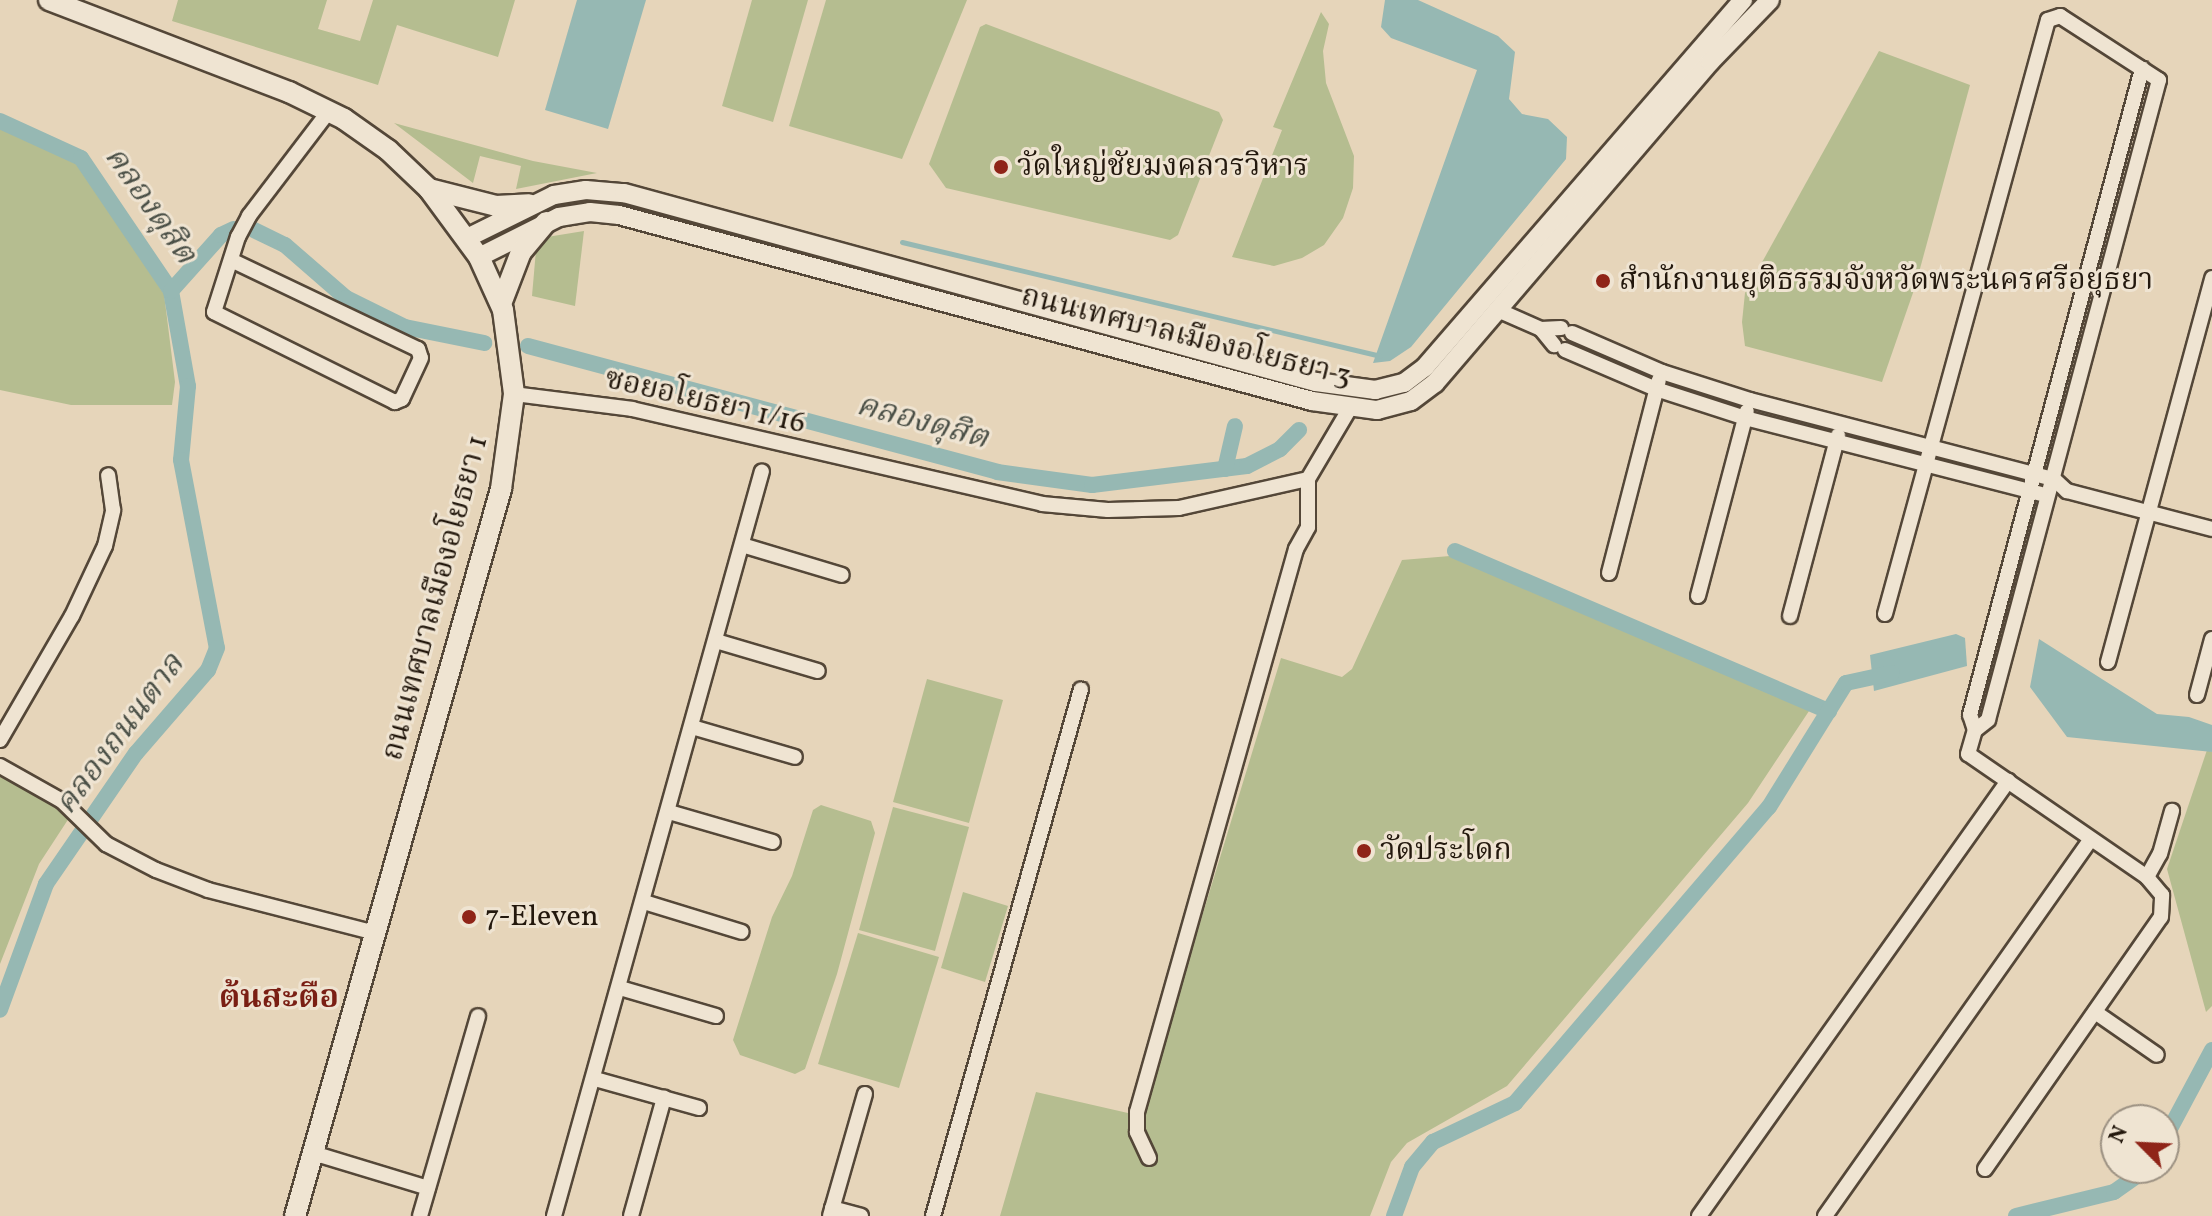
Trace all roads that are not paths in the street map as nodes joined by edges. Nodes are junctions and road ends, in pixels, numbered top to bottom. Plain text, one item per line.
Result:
1 (49, 0) edge
2 (1743, 0) edge
3 (1770, 0) edge
4 (2142, 69) junction
5 (329, 111) junction
6 (2121, 149) junction
7 (2139, 154) junction
8 (429, 189) junction
9 (2108, 199) junction
10 (529, 204) junction
11 (2126, 204) junction
12 (546, 222) junction
13 (467, 238) junction
14 (2094, 250) junction
15 (2113, 255) junction
16 (479, 257) junction
17 (231, 260) junction
18 (2212, 278) edge
19 (2081, 298) junction
20 (2100, 303) junction
21 (501, 304) junction
22 (1500, 311) junction
23 (1541, 329) junction
24 (2069, 346) junction
25 (2088, 351) junction
26 (1622, 355) junction
27 (1615, 371) junction
28 (1662, 372) junction
29 (1706, 386) junction
30 (1656, 389) junction
31 (514, 394) junction
32 (2056, 396) junction
33 (1750, 400) junction
34 (2074, 401) junction
35 (1701, 404) junction
36 (1350, 408) junction
37 (1795, 412) junction
38 (1745, 418) junction
39 (1841, 424) junction
40 (1790, 429) junction
41 (1884, 435) junction
42 (1836, 441) junction
43 (1930, 447) junction
44 (1880, 453) junction
45 (1976, 459) junction
46 (1926, 465) junction
47 (762, 471) dead end
48 (2035, 474) junction
49 (108, 475) dead end
50 (1972, 477) junction
51 (1308, 479) junction
52 (2054, 479) junction
53 (2067, 491) junction
54 (2030, 492) junction
55 (2049, 497) junction
56 (2149, 512) junction
57 (2212, 529) edge
58 (2018, 537) junction
59 (2037, 542) junction
60 (742, 545) junction
61 (2009, 572) junction
62 (1609, 573) dead end
63 (842, 575) dead end
64 (2027, 577) junction
65 (1698, 596) dead end
66 (1999, 607) junction
67 (2018, 612) junction
68 (1885, 614) dead end
69 (1790, 616) dead end
70 (2212, 639) edge
71 (716, 641) junction
72 (1988, 649) junction
73 (2006, 654) junction
74 (2108, 662) dead end
75 (818, 671) dead end
76 (1977, 686) junction
77 (1081, 689) dead end
78 (1996, 691) junction
79 (2197, 695) dead end
80 (692, 727) junction
81 (1975, 730) junction
82 (0, 740) edge
83 (795, 757) dead end
84 (0, 766) edge
85 (2008, 781) junction
86 (2172, 811) dead end
87 (669, 812) junction
88 (2091, 839) junction
89 (773, 842) dead end
90 (2147, 877) junction
91 (644, 902) junction
92 (742, 932) dead end
93 (376, 933) junction
94 (620, 988) junction
95 (2095, 1012) junction
96 (478, 1016) dead end
97 (716, 1016) dead end
98 (2157, 1055) dead end
99 (595, 1079) junction
100 (865, 1094) dead end
101 (664, 1098) junction
102 (699, 1108) dead end
103 (313, 1153) junction
104 (1149, 1158) dead end
105 (1985, 1169) dead end
106 (428, 1188) junction
107 (831, 1212) edge
108 (295, 1216) edge
109 (420, 1216) edge
110 (554, 1216) edge
111 (631, 1216) edge
112 (861, 1216) edge
113 (933, 1216) edge
114 (1699, 1216) edge
115 (1825, 1216) edge

1 - 5 main road, ถนนเทศบาลเมืองอโยธยา 1
2 - 10 street, ถนนเทศบาลเมืองอโยธยา 3
3 - 22 street, ถนนเทศบาลเมืองอโยธยา 3
4 - 6 street
4 - 7 street
4 - 43 street
5 - 8 main road, ถนนเทศบาลเมืองอโยธยา 1
5 - 17 street
6 - 7 street
6 - 9 street
7 - 11 street
8 - 10 main road
8 - 13 main road, ถนนเทศบาลเมืองอโยธยา 1
9 - 11 street
9 - 14 street
10 - 13 street, ถนนเทศบาลเมืองอโยธยา 3
11 - 15 street
12 - 16 street, ถนนเทศบาลเมืองอโยธยา 3
12 - 21 main road
12 - 36 street, ถนนเทศบาลเมืองอโยธยา 3
13 - 16 main road, ถนนเทศบาลเมืองอโยธยา 1
14 - 15 street
14 - 19 street
15 - 20 street
16 - 21 main road, ถนนเทศบาลเมืองอโยธยา 1
17 - 17 street
18 - 56 street
19 - 20 street
19 - 24 street
20 - 25 street
21 - 31 main road, ถนนเทศบาลเมืองอโยธยา 1
22 - 23 street
22 - 36 street, ถนนเทศบาลเมืองอโยธยา 3
23 - 26 street
23 - 27 street
24 - 25 street
24 - 32 street
25 - 34 street
26 - 27 street
26 - 28 street
27 - 30 street
28 - 29 street
28 - 30 street
29 - 33 street
29 - 35 street
30 - 35 street
30 - 62 street
31 - 51 street, ซอยอโยธยา 1/16
31 - 93 main road, ถนนเทศบาลเมืองอโยธยา 1
32 - 34 street
32 - 48 street
33 - 37 street
33 - 38 street
34 - 52 street
35 - 38 street
36 - 51 street
37 - 39 street
37 - 40 street
38 - 40 street
38 - 65 street
39 - 41 street
39 - 42 street
40 - 42 street
41 - 43 street
41 - 44 street
42 - 44 street
42 - 69 street
43 - 45 street
43 - 46 street
44 - 46 street
45 - 48 street
45 - 50 street
46 - 50 street
46 - 68 street
47 - 60 street
48 - 52 street
48 - 54 street
49 - 82 street
50 - 54 street
51 - 104 street
52 - 53 street
52 - 55 street
53 - 55 street
53 - 56 street
54 - 55 street
54 - 58 street
55 - 59 street
56 - 57 street
56 - 74 street
58 - 59 street
58 - 61 street
59 - 64 street
60 - 63 street
60 - 71 street
61 - 64 street
61 - 66 street
64 - 67 street
66 - 67 street
66 - 72 street
67 - 73 street
70 - 79 street
71 - 75 street
71 - 80 street
72 - 73 street
72 - 76 street
73 - 78 street
76 - 78 street
76 - 81 street
77 - 113 street
78 - 81 street
80 - 83 street
80 - 87 street
81 - 85 street
84 - 93 street
85 - 88 street
85 - 114 street
86 - 90 street
87 - 89 street
87 - 91 street
88 - 90 street
88 - 115 street
90 - 95 street
91 - 92 street
91 - 94 street
93 - 103 main road, ถนนเทศบาลเมืองอโยธยา 1
94 - 97 street
94 - 99 street
95 - 98 street
95 - 105 street
96 - 106 street
99 - 101 street
99 - 110 street
100 - 107 street
101 - 102 street
101 - 111 street
103 - 106 street
103 - 108 main road, ถนนเทศบาลเมืองอโยธยา 1
106 - 109 street
107 - 112 street

